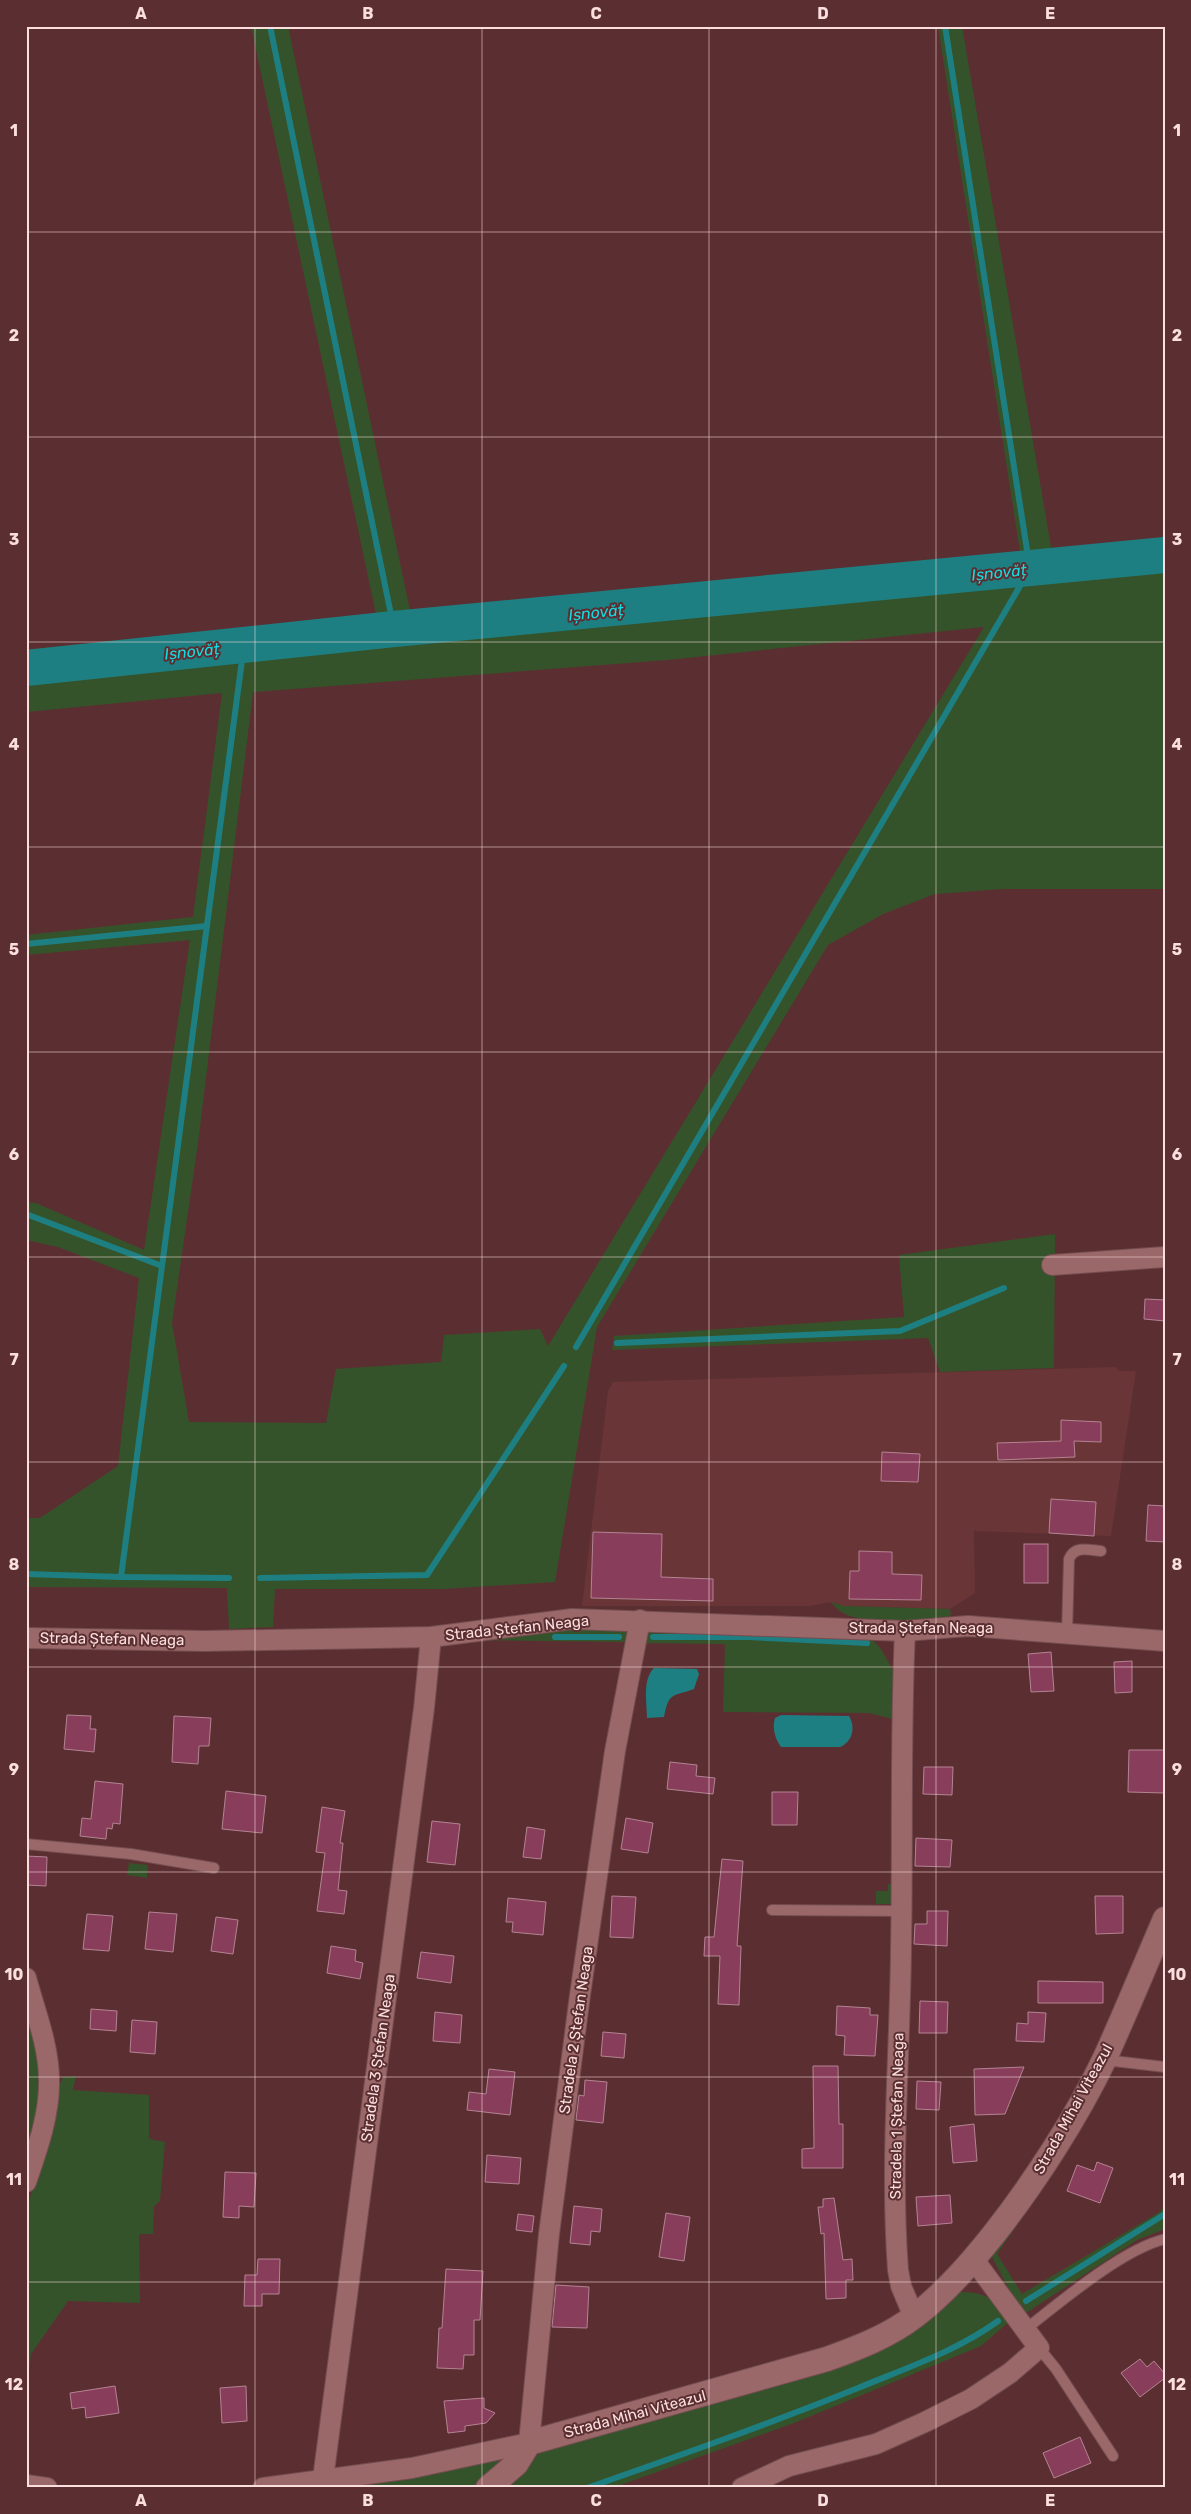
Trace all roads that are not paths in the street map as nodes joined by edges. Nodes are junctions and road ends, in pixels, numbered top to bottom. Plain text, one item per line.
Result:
1 (1165, 1257) edge
2 (1052, 1265) dead end
3 (1101, 1551) dead end
4 (640, 1620) junction
5 (905, 1631) junction
6 (1067, 1633) junction
7 (431, 1637) junction
8 (26, 1638) edge
9 (1165, 1640) edge
10 (26, 1844) edge
11 (214, 1868) dead end
12 (772, 1910) dead end
13 (901, 1911) junction
14 (1165, 1919) edge
15 (26, 1978) edge
16 (1104, 2060) junction
17 (1165, 2067) edge
18 (26, 2182) edge
19 (1165, 2239) edge
20 (974, 2260) junction
21 (914, 2317) junction
22 (1026, 2329) junction
23 (1039, 2348) junction
24 (529, 2443) junction
25 (1113, 2456) dead end
26 (323, 2479) junction
27 (26, 2485) edge
28 (47, 2488) edge
29 (263, 2488) edge
30 (488, 2488) edge
31 (742, 2488) edge

1 - 2 street
3 - 6 lane
4 - 5 street, Strada Ștefan Neaga
4 - 7 street, Strada Ștefan Neaga
4 - 24 street, Stradela 2 Ștefan Neaga
5 - 6 street, Strada Ștefan Neaga
5 - 13 street, Stradela 1 Ștefan Neaga
6 - 9 street, Strada Ștefan Neaga
7 - 8 street, Strada Ștefan Neaga
7 - 26 street, Stradela 3 Ștefan Neaga
10 - 11 lane
12 - 13 lane
13 - 21 street, Stradela 1 Ștefan Neaga
14 - 16 street, Strada Mihai Viteazul
15 - 18 street
16 - 17 lane
16 - 20 street, Strada Mihai Viteazul
19 - 22 lane
20 - 21 street, Strada Mihai Viteazul
20 - 22 street
21 - 24 street, Strada Mihai Viteazul
22 - 23 street
23 - 25 lane
23 - 31 street
24 - 26 street, Strada Mihai Viteazul
24 - 30 street
26 - 29 street, Strada Mihai Viteazul
27 - 28 street

